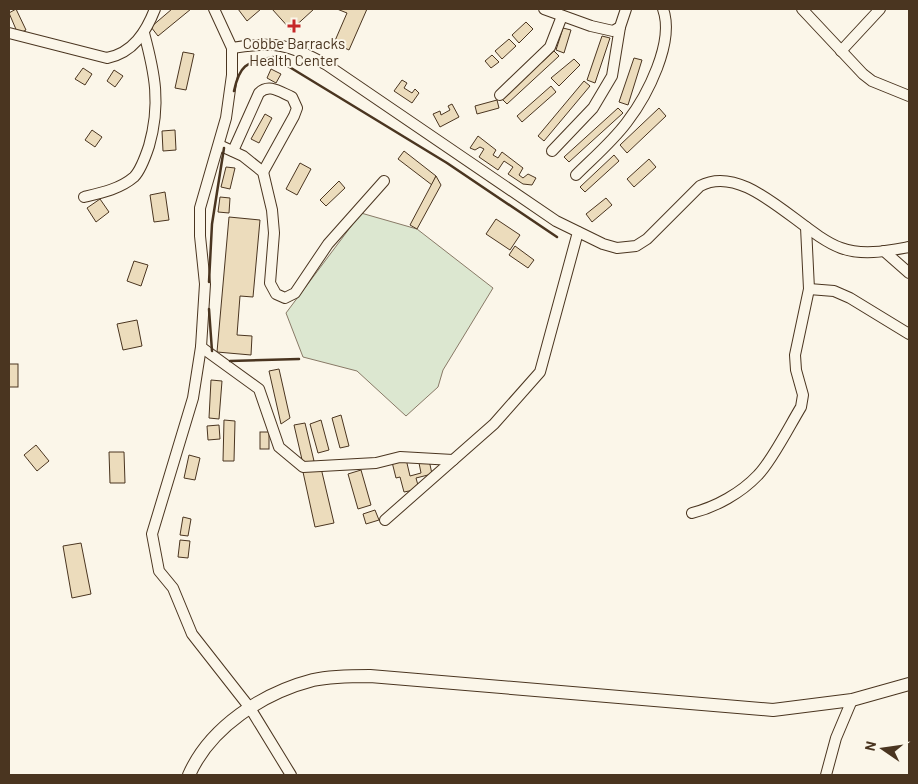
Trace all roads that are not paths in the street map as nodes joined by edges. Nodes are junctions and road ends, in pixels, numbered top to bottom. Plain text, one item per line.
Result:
1 (156, 9) edge
2 (214, 9) edge
3 (544, 9) edge
4 (626, 9) edge
5 (663, 9) edge
6 (802, 9) edge
7 (880, 9) edge
8 (562, 16) junction
9 (620, 27) junction
10 (9, 33) edge
11 (144, 33) junction
12 (232, 48) junction
13 (841, 51) junction
14 (500, 95) dead end
15 (909, 96) edge
16 (219, 145) junction
17 (233, 151) junction
18 (552, 151) dead end
19 (263, 172) junction
20 (576, 175) dead end
21 (384, 181) dead end
22 (84, 197) dead end
23 (806, 227) junction
24 (578, 232) junction
25 (909, 247) edge
26 (884, 251) junction
27 (909, 273) edge
28 (809, 289) junction
29 (909, 334) edge
30 (201, 347) junction
31 (454, 460) junction
32 (692, 513) dead end
33 (385, 520) dead end
34 (909, 684) edge
35 (852, 700) junction
36 (250, 708) junction
37 (189, 775) edge
38 (291, 775) edge
39 (826, 775) edge

1 - 11 street
2 - 12 street
3 - 8 street
4 - 9 street
5 - 20 street
6 - 13 street
7 - 13 street
8 - 9 street
8 - 14 street
9 - 18 street
10 - 11 street
11 - 22 street
12 - 16 street
12 - 24 street
13 - 15 street
16 - 17 street
16 - 30 street
17 - 19 street
17 - 19 street
19 - 21 street
23 - 24 street
23 - 26 street
23 - 28 street
24 - 31 street
25 - 26 street
26 - 27 street
28 - 29 street
28 - 32 street
30 - 31 street
30 - 36 street
31 - 33 street
34 - 35 main road
35 - 36 main road
35 - 39 street
36 - 37 main road
36 - 38 street

